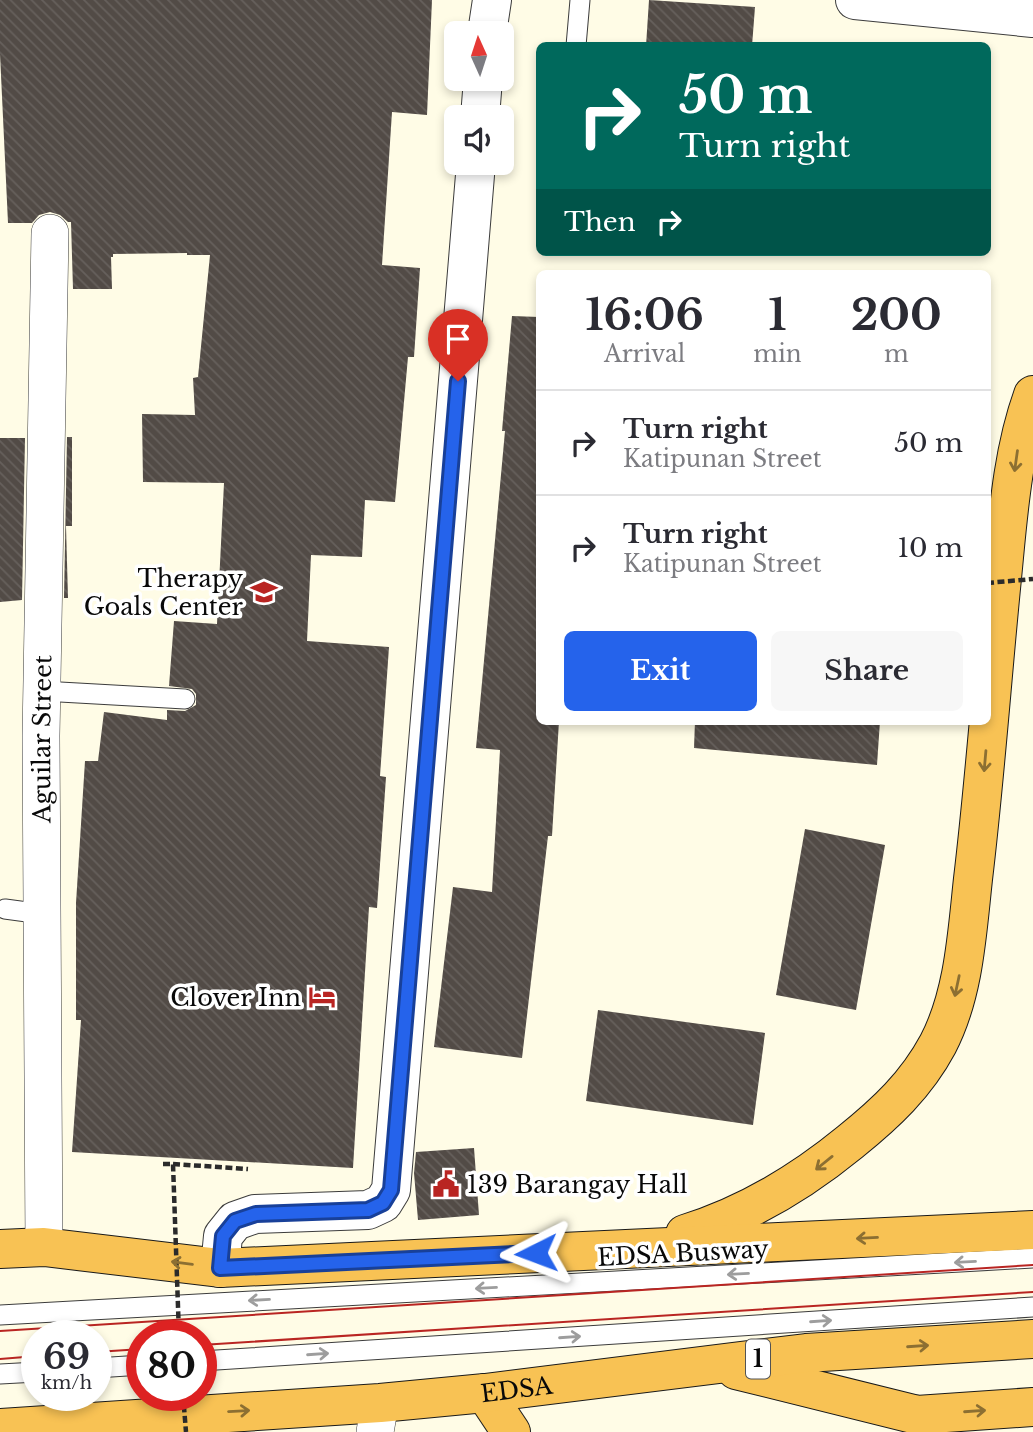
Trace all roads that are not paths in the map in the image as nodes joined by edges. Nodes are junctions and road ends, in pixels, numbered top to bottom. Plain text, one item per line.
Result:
1 (492, 0) edge
2 (580, 0) edge
3 (855, 0) edge
4 (1033, 18) edge
5 (489, 21) edge
6 (576, 42) edge
7 (475, 175) edge
8 (50, 233) dead end
9 (1033, 395) edge
10 (43, 691) junction
11 (991, 696) edge
12 (185, 699) dead end
13 (988, 725) edge
14 (5, 909) dead end
15 (42, 914) junction
16 (1033, 1230) edge
17 (44, 1247) junction
18 (641, 1248) junction
19 (0, 1250) edge
20 (1033, 1258) edge
21 (220, 1268) junction
22 (1033, 1307) edge
23 (0, 1315) edge
24 (1033, 1339) edge
25 (217, 1360) edge
26 (714, 1365) junction
27 (21, 1373) edge
28 (0, 1374) edge
29 (485, 1393) junction
30 (1033, 1407) edge
31 (378, 1417) edge
32 (901, 1423) edge
33 (0, 1428) edge
34 (512, 1432) edge

1 - 5 street
2 - 6 lane
3 - 4 street
7 - 21 street
8 - 10 street, Aguilar Street
9 -> 11 highway
10 - 12 lane
10 - 15 street, Aguilar Street
13 -> 18 highway
14 - 15 lane
15 - 17 street, Aguilar Street
16 -> 18 highway
17 - 19 highway
21 -> 17 highway
18 - 21 highway
20 -> 23 lane, EDSA Busway
25 -> 22 lane
26 -> 24 highway, 1
26 - 29 highway, EDSA
26 - 32 highway
27 - 28 lane
29 - 31 highway, EDSA
29 - 34 highway
32 -> 30 highway
33 -> 31 highway, EDSA

